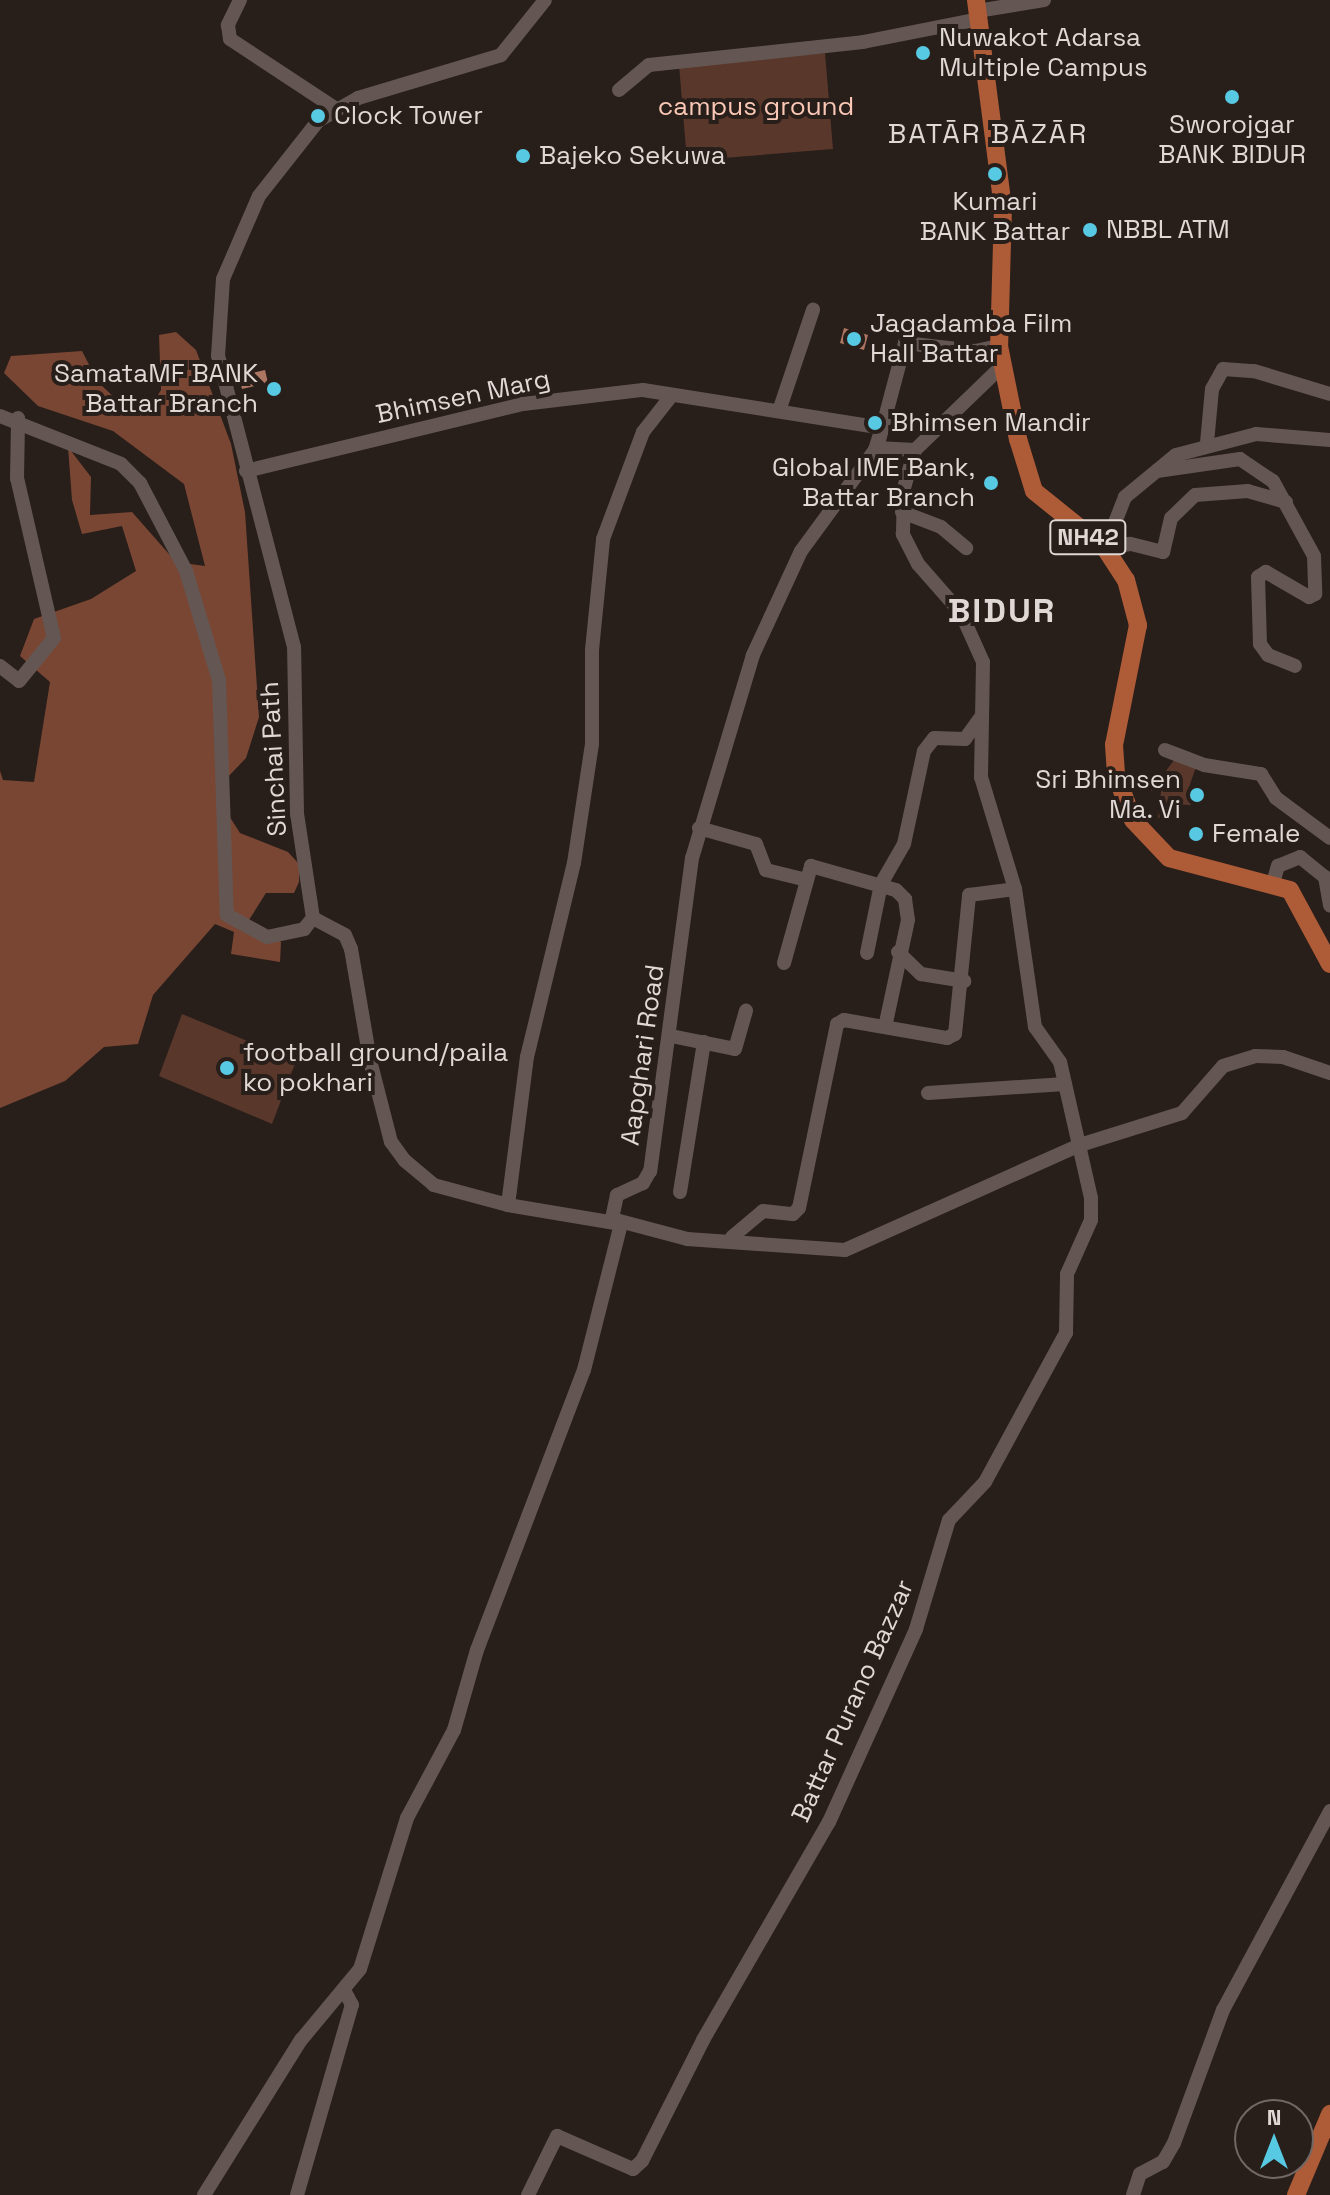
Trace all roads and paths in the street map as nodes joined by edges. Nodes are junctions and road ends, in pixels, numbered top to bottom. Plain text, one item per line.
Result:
1 (240, 0) edge
2 (545, 0) edge
3 (1044, 0) edge
4 (977, 10) edge
5 (619, 90) dead end
6 (336, 109) junction
7 (813, 310) dead end
8 (999, 346) junction
9 (1003, 365) junction
10 (1330, 394) edge
11 (672, 395) junction
12 (779, 411) junction
13 (0, 416) edge
14 (18, 418) junction
15 (882, 428) junction
16 (1330, 440) edge
17 (1207, 443) junction
18 (915, 450) junction
19 (246, 471) junction
20 (1153, 472) junction
21 (1286, 502) junction
22 (902, 512) junction
23 (966, 548) dead end
24 (1105, 548) junction
25 (0, 666) edge
26 (1295, 666) dead end
27 (981, 717) junction
28 (1165, 750) dead end
29 (699, 828) junction
30 (1330, 838) edge
31 (807, 880) junction
32 (1273, 883) junction
33 (881, 884) junction
34 (1015, 889) junction
35 (1330, 906) edge
36 (313, 918) junction
37 (898, 952) junction
38 (867, 953) dead end
39 (784, 963) dead end
40 (1330, 964) edge
41 (964, 981) junction
42 (746, 1011) dead end
43 (885, 1027) junction
44 (671, 1036) junction
45 (704, 1042) junction
46 (1330, 1073) edge
47 (1065, 1084) junction
48 (928, 1093) dead end
49 (1080, 1145) junction
50 (680, 1192) dead end
51 (508, 1205) junction
52 (621, 1224) junction
53 (732, 1237) junction
54 (1330, 1811) edge
55 (345, 1992) junction
56 (1330, 2114) edge
57 (204, 2195) edge
58 (297, 2195) edge
59 (528, 2195) edge
60 (1133, 2195) edge
61 (1296, 2195) edge

1 - 6 street
2 - 6 street
3 - 4 street
4 - 5 street
4 - 8 main road, NH42
6 - 19 street, Sinchai Path
7 - 12 street
8 - 9 main road, NH42
8 - 15 street, Aapghari Road
9 - 18 street
9 - 24 main road, NH42
10 - 17 street
11 - 12 street, Bhimsen Marg
11 - 19 street, Bhimsen Marg
11 - 51 street
12 - 15 street, Bhimsen Marg
13 - 14 street, Sinchai Path
14 - 25 street
14 - 36 street, Sinchai Path
15 - 18 street
15 - 29 street, Aapghari Road
16 - 17 street
17 - 20 street
18 - 22 street, Battar Purano Bazzar
19 - 36 street, Sinchai Path
20 - 21 street
20 - 24 street
21 - 24 street
21 - 26 street
22 - 23 street
22 - 27 street, Battar Purano Bazzar
24 - 32 main road, NH42
27 - 33 street
27 - 34 street, Battar Purano Bazzar
28 - 30 street
29 - 31 street
29 - 44 street, Aapghari Road
31 - 33 street
31 - 39 street
32 - 35 street
32 - 40 main road
33 - 37 street
33 - 38 street
34 - 41 street
34 - 47 street, Battar Purano Bazzar
36 - 51 street
37 - 41 street
37 - 43 street
41 - 43 street
42 - 45 street
43 - 53 street
44 - 45 street
44 - 52 street, Aapghari Road
45 - 50 street
46 - 49 street
47 - 48 street
47 - 49 street, Battar Purano Bazzar
49 - 53 street
49 - 59 street, Battar Purano Bazzar
51 - 52 street
52 - 53 street
52 - 55 street
54 - 60 street
55 - 57 street
55 - 58 street
56 - 61 main road

